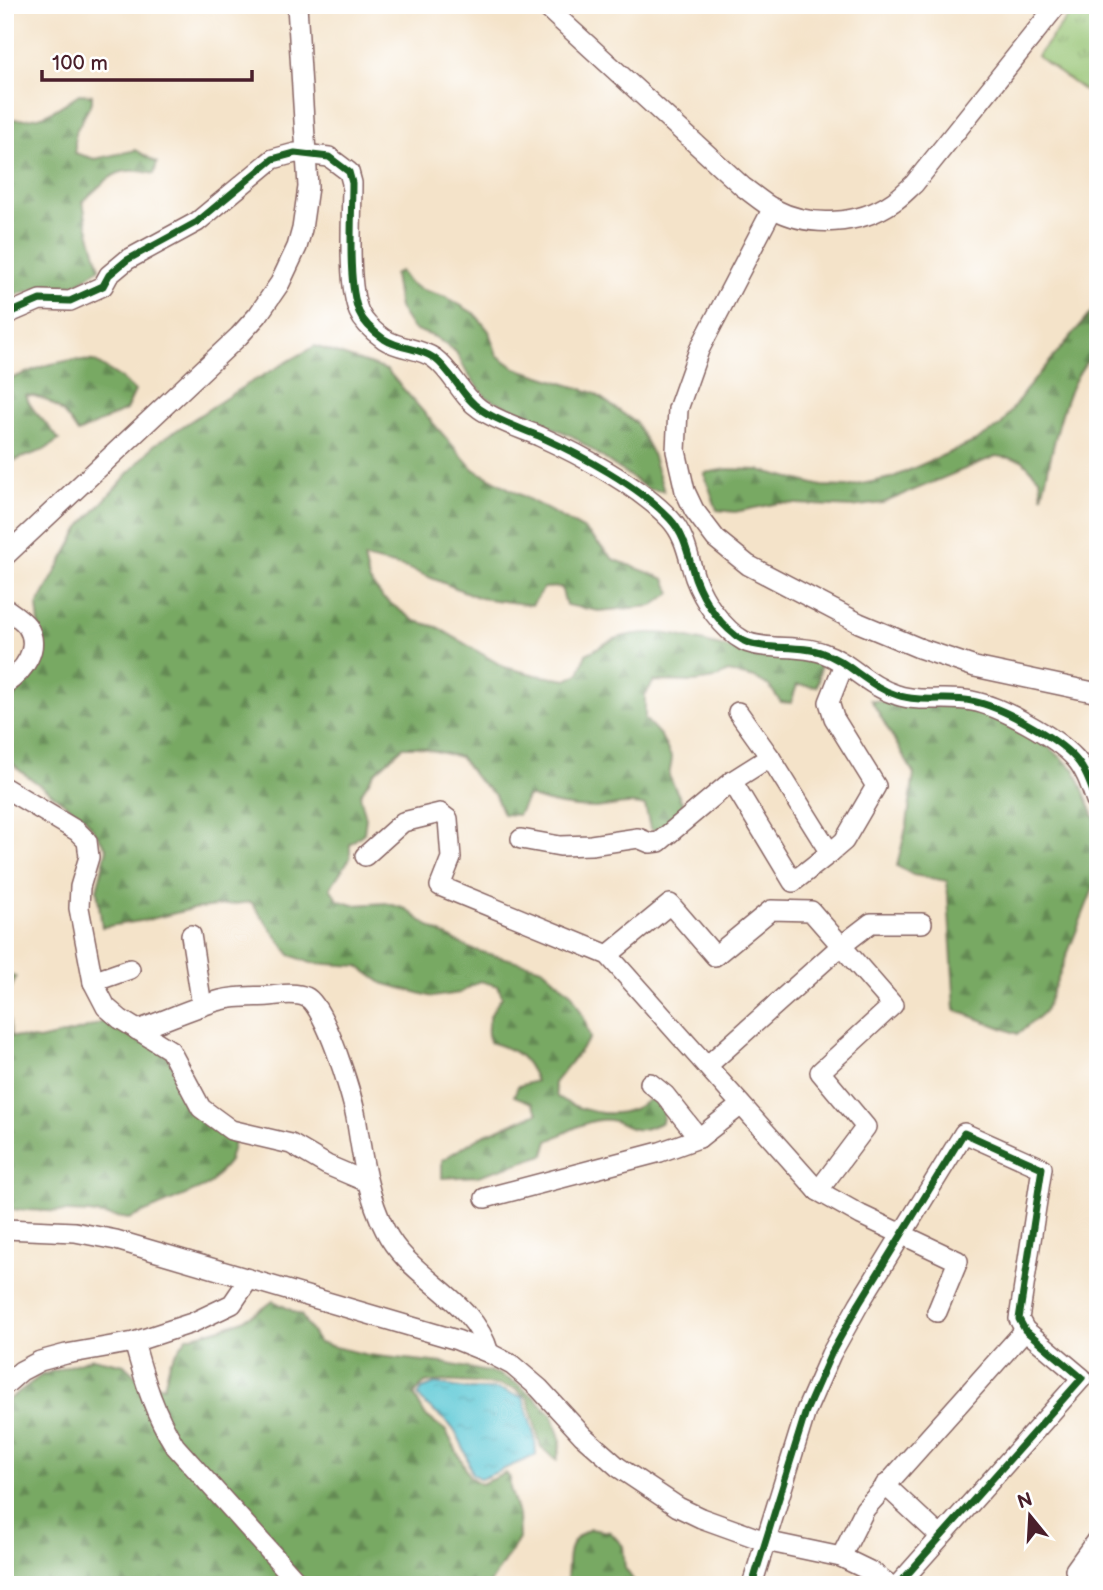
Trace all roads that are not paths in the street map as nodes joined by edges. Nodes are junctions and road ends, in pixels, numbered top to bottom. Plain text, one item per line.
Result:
1 (297, 5) edge
2 (544, 5) edge
3 (1057, 5) edge
4 (307, 154) junction
5 (773, 208) junction
6 (5, 314) edge
7 (5, 556) edge
8 (5, 608) edge
9 (844, 664) junction
10 (5, 684) edge
11 (1098, 693) edge
12 (738, 712) dead end
13 (770, 757) junction
14 (732, 781) junction
15 (5, 788) edge
16 (1098, 806) edge
17 (521, 839) dead end
18 (830, 853) junction
19 (365, 856) dead end
20 (922, 923) dead end
21 (191, 935) dead end
22 (841, 946) junction
23 (608, 955) junction
24 (130, 969) dead end
25 (93, 982) junction
26 (202, 1006) junction
27 (137, 1030) junction
28 (707, 1066) junction
29 (650, 1083) dead end
30 (741, 1105) junction
31 (699, 1138) junction
32 (367, 1182) junction
33 (818, 1191) junction
34 (485, 1198) dead end
35 (5, 1229) edge
36 (902, 1234) junction
37 (249, 1279) junction
38 (937, 1312) dead end
39 (1025, 1329) junction
40 (134, 1342) junction
41 (489, 1353) junction
42 (5, 1385) edge
43 (885, 1485) junction
44 (940, 1536) junction
45 (1098, 1538) edge
46 (765, 1541) junction
47 (841, 1557) junction
48 (1071, 1578) edge
49 (300, 1585) edge
50 (752, 1585) edge
51 (890, 1585) edge
52 (898, 1585) edge
53 (1095, 1585) edge

1 - 4 street
2 - 5 street
3 - 5 street
4 - 6 street
4 - 7 street
4 - 9 street
5 - 11 street
8 - 10 street
9 - 16 street
9 - 18 street
12 - 13 street
13 - 14 street
13 - 18 street
14 - 17 street
14 - 18 street
15 - 25 street
19 - 23 street
20 - 22 street
21 - 26 street
22 - 23 street
22 - 28 street
22 - 33 street
23 - 28 street
24 - 25 street
25 - 27 street
26 - 27 street
26 - 32 street
27 - 32 street
28 - 30 street
29 - 31 street
30 - 31 street
30 - 33 street
31 - 34 street
32 - 41 street
33 - 36 street
35 - 37 street
36 - 38 street
36 - 39 street
36 - 46 street
37 - 40 street
37 - 41 street
39 - 43 street
39 - 44 street
40 - 42 street
40 - 49 street
41 - 46 street
43 - 44 street
43 - 47 street
44 - 52 street
45 - 48 street
46 - 47 street
46 - 50 street
47 - 51 street
48 - 53 street

